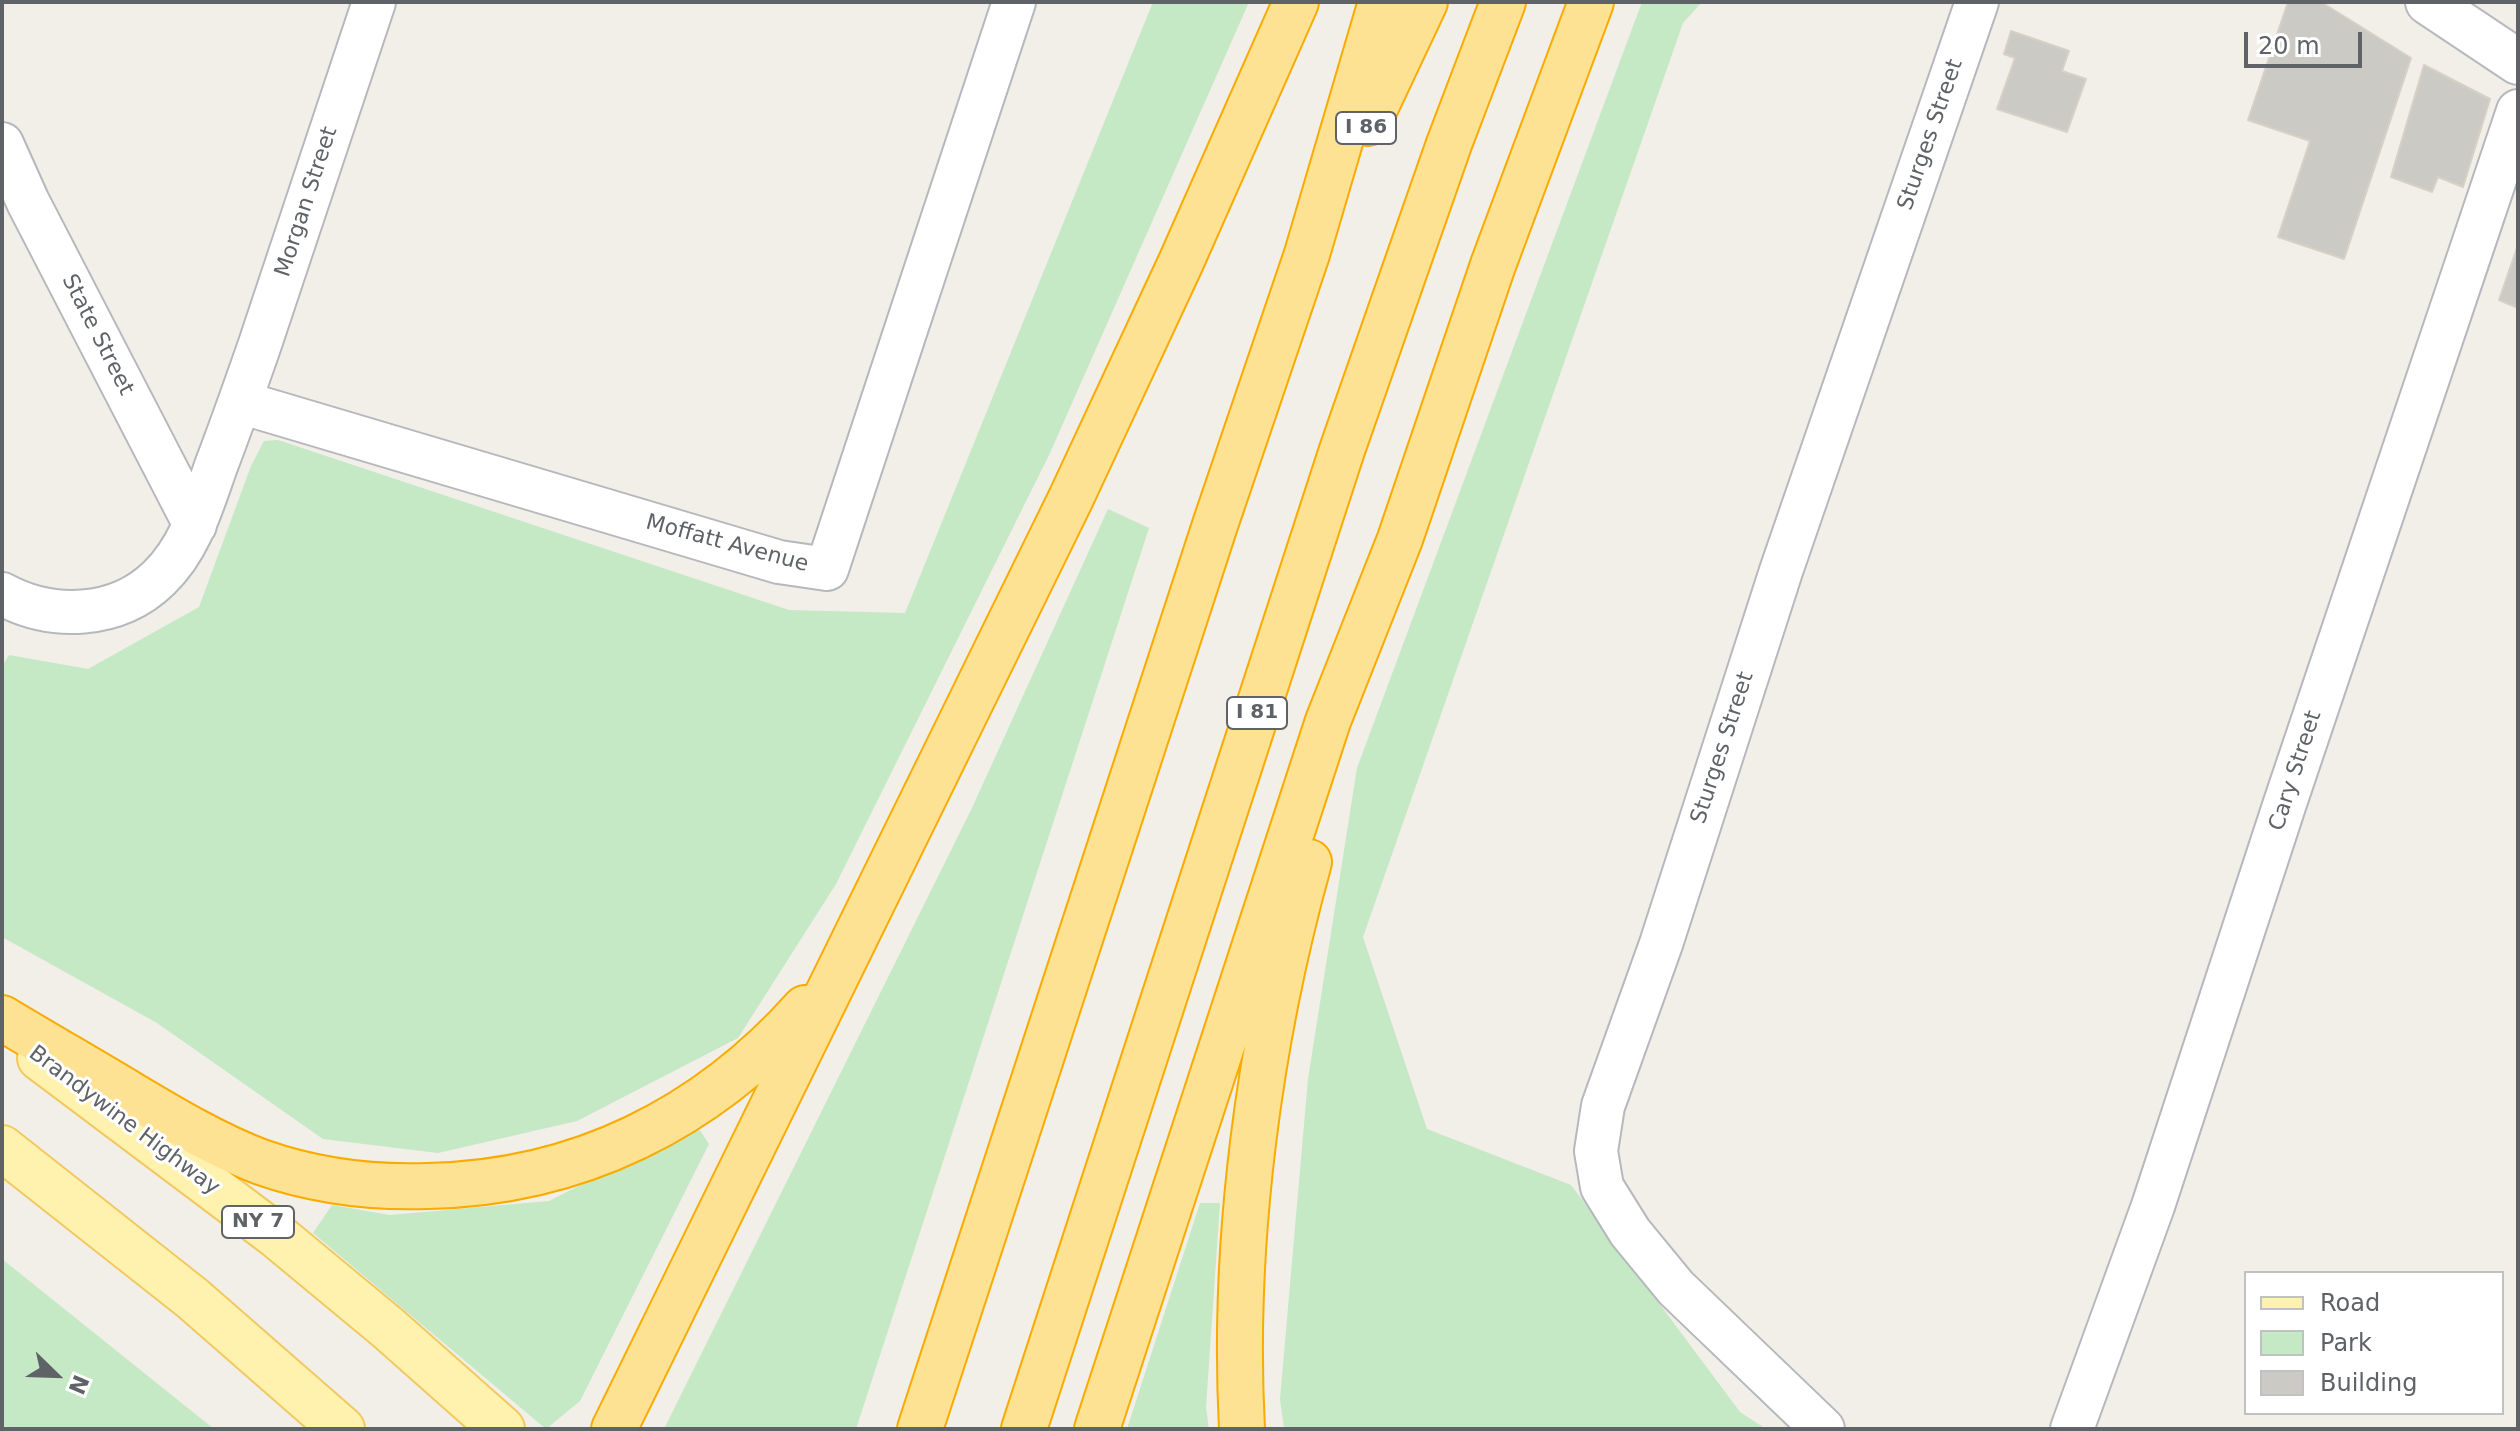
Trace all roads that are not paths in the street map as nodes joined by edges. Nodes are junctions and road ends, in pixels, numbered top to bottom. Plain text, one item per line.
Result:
1 (374, 2) edge
2 (1014, 2) edge
3 (1296, 2) edge
4 (1381, 2) edge
5 (1425, 2) edge
6 (1503, 2) edge
7 (1591, 2) edge
8 (1977, 2) edge
9 (2429, 2) edge
10 (2518, 62) edge
11 (2518, 111) edge
12 (2, 144) edge
13 (1307, 254) junction
14 (240, 402) junction
15 (195, 525) junction
16 (1400, 539) junction
17 (2, 594) edge
18 (844, 959) junction
19 (2, 1018) edge
20 (2, 1029) edge
21 (2, 1148) edge
22 (342, 1429) edge
23 (502, 1429) edge
24 (614, 1429) edge
25 (920, 1429) edge
26 (1024, 1429) edge
27 (1097, 1429) edge
28 (1242, 1429) edge
29 (1823, 1429) edge
30 (2072, 1429) edge

1 - 14 street, Morgan Street
2 - 14 street, Moffatt Avenue
3 - 18 highway
4 - 13 highway
5 - 13 highway, I 86
6 - 26 highway, I 81
7 - 16 highway
8 - 29 street, Sturges Street
9 - 10 street
11 - 30 street, Cary Street
12 - 15 street, State Street
13 - 25 highway
14 - 15 street, Morgan Street
15 - 17 street, Morgan Street
16 - 27 highway
16 - 28 highway
18 - 19 highway
18 - 24 highway
20 - 23 main road, Brandywine Highway / NY 7
21 - 22 main road

